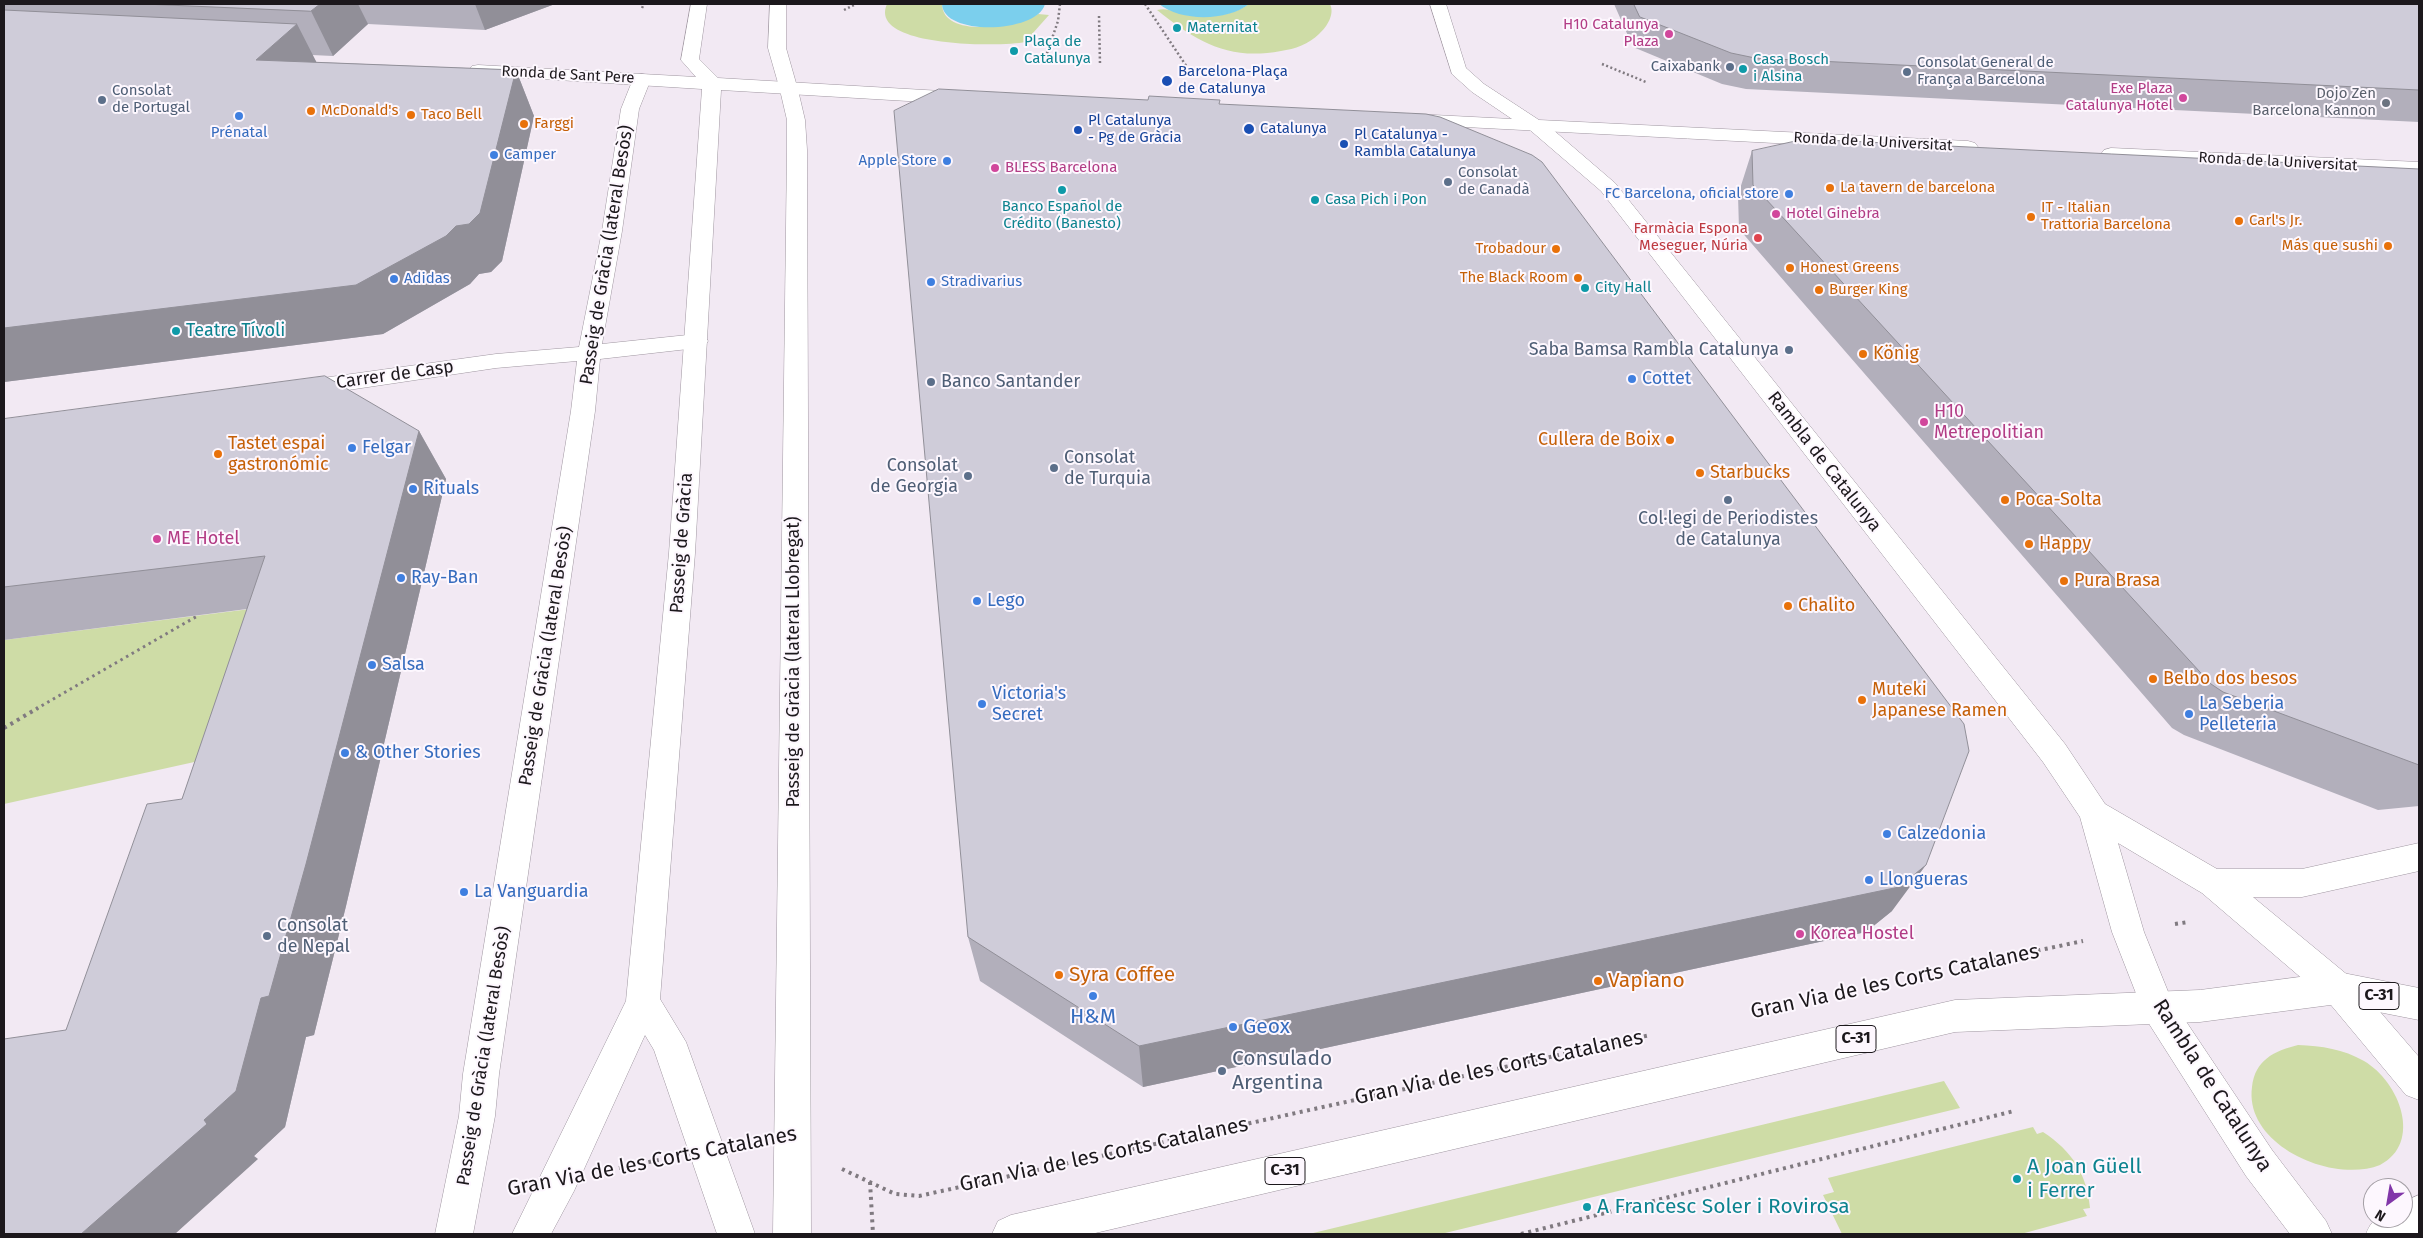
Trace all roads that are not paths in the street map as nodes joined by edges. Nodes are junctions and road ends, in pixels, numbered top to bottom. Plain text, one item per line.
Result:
1 (699, 4) edge
2 (778, 4) edge
3 (1438, 4) edge
4 (690, 60) junction
5 (457, 70) edge
6 (642, 79) junction
7 (712, 83) junction
8 (789, 90) junction
9 (979, 99) edge
10 (1395, 119) edge
11 (1537, 126) junction
12 (1985, 148) edge
13 (2094, 153) edge
14 (2419, 168) edge
15 (697, 340) junction
16 (588, 353) junction
17 (277, 392) edge
18 (2094, 813) junction
19 (2419, 857) edge
20 (2213, 883) junction
21 (2338, 988) junction
22 (643, 1002) junction
23 (2419, 1004) edge
24 (2158, 1008) junction
25 (2419, 1084) edge
26 (2419, 1214) edge
27 (454, 1234) edge
28 (531, 1234) edge
29 (736, 1234) edge
30 (792, 1234) edge
31 (1012, 1234) edge
32 (2313, 1234) edge
33 (2385, 1234) edge

1 - 4 street
2 - 8 street
3 - 11 street
4 - 6 street
4 - 7 street
5 - 6 street, Ronda de Sant Pere
6 - 7 street, Ronda de Sant Pere
6 - 16 street, Passeig de Gràcia (lateral Besòs)
7 - 8 street
7 - 15 street, Passeig de Gràcia
8 - 9 street
8 - 30 street, Passeig de Gràcia (lateral Llobregat)
10 - 11 street
11 - 12 street, Ronda de la Universitat
11 - 18 street, Rambla de Catalunya
13 - 14 street, Ronda de la Universitat
15 - 16 street, Carrer de Casp
15 - 22 street, Passeig de Gràcia
16 - 17 street, Carrer de Casp
16 - 27 street, Passeig de Gràcia (lateral Besòs)
18 - 20 street, Rambla de Catalunya
18 - 24 street, Rambla de Catalunya
19 - 20 street
20 - 21 street, Rambla de Catalunya
21 - 23 street, C-31
21 - 24 street, C-31
21 - 25 street, Rambla de Catalunya
22 - 28 street, Passeig de Gràcia
22 - 29 street
24 - 31 street, C-31
24 - 32 street, Rambla de Catalunya
26 - 33 street

